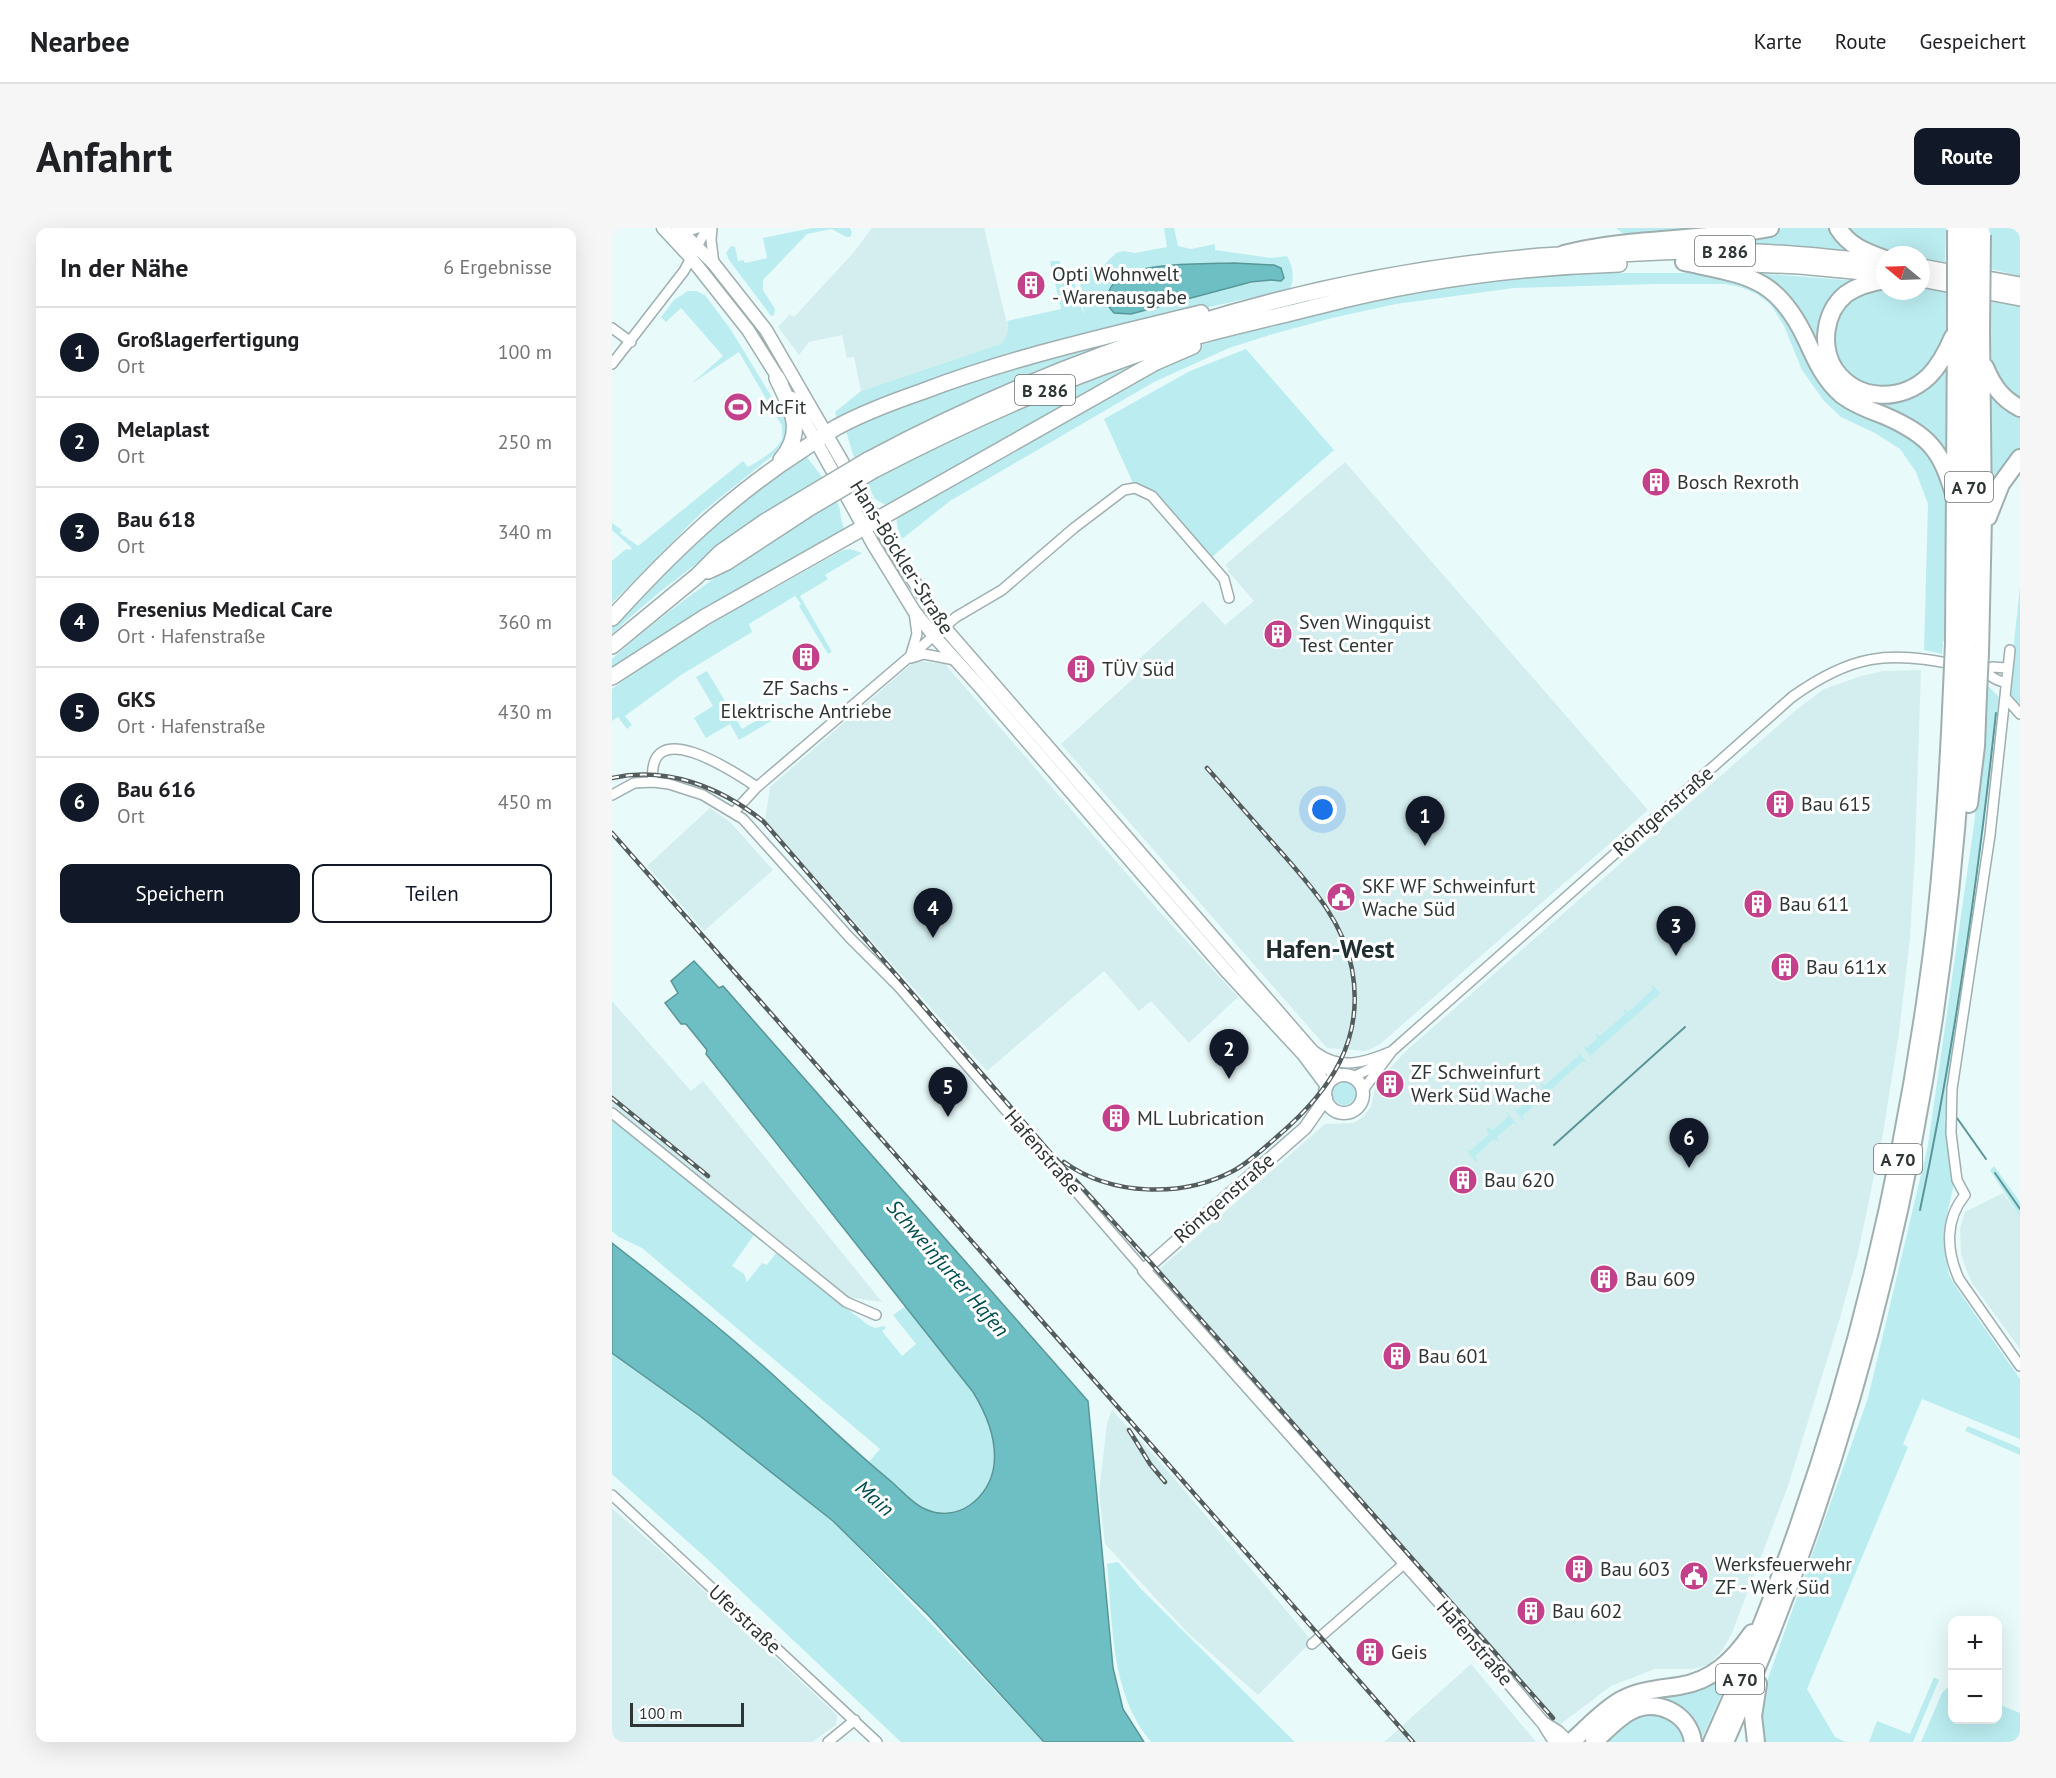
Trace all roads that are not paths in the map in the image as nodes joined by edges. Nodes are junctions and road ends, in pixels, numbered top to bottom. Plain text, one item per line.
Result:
1 (663, 228) edge
2 (678, 228) edge
3 (698, 228) edge
4 (707, 228) edge
5 (712, 228) edge
6 (1770, 228) edge
7 (1838, 228) edge
8 (1972, 230) edge
9 (698, 247) junction
10 (1564, 254) junction
11 (1876, 257) edge
12 (691, 258) junction
13 (1876, 260) edge
14 (1684, 262) junction
15 (714, 264) junction
16 (1930, 269) edge
17 (1876, 273) edge
18 (1930, 281) edge
19 (1876, 282) edge
20 (2020, 285) edge
21 (2020, 298) edge
22 (1281, 299) junction
23 (612, 328) edge
24 (1225, 329) junction
25 (1965, 329) junction
26 (631, 342) junction
27 (1982, 357) junction
28 (612, 364) edge
29 (777, 378) junction
30 (2020, 408) edge
31 (821, 437) junction
32 (2020, 458) edge
33 (871, 465) junction
34 (776, 466) junction
35 (1956, 501) junction
36 (870, 523) junction
37 (1982, 535) junction
38 (1229, 598) dead end
39 (914, 611) junction
40 (612, 618) edge
41 (944, 627) junction
42 (933, 636) junction
43 (612, 646) edge
44 (1967, 647) junction
45 (2010, 650) dead end
46 (908, 658) junction
47 (955, 660) junction
48 (2007, 668) junction
49 (1984, 671) junction
50 (612, 677) edge
51 (2006, 682) junction
52 (1965, 691) junction
53 (2005, 698) junction
54 (1005, 706) junction
55 (2020, 714) edge
56 (653, 782) junction
57 (757, 787) junction
58 (612, 795) edge
59 (734, 812) junction
60 (1266, 1007) junction
61 (1310, 1048) junction
62 (1392, 1051) junction
63 (1382, 1062) junction
64 (1339, 1076) junction
65 (1353, 1077) junction
66 (1363, 1090) junction
67 (1327, 1092) junction
68 (1335, 1110) junction
69 (612, 1113) edge
70 (1305, 1128) junction
71 (1144, 1270) junction
72 (876, 1315) dead end
73 (2020, 1366) edge
74 (612, 1495) edge
75 (1405, 1563) junction
76 (1765, 1615) junction
77 (1311, 1644) dead end
78 (1763, 1654) junction
79 (855, 1720) junction
80 (1544, 1724) junction
81 (828, 1742) edge
82 (877, 1742) edge
83 (1556, 1742) edge
84 (1569, 1742) edge
85 (1594, 1742) edge
86 (1693, 1742) edge
87 (1712, 1742) edge
88 (1725, 1742) edge
89 (1756, 1742) edge

1 - 12 street
2 - 3 street
2 - 9 street
4 - 9 street
5 - 15 street
6 - 10 highway
7 - 11 highway
8 - 25 highway, A 70, bridge
8 - 25 highway, bridge
9 - 12 street
9 - 15 street
10 - 13 highway, B 286
10 - 22 highway, B 286
12 - 26 street
12 - 29 street
14 - 17 highway, B 286
14 - 24 highway, B 286
14 - 35 highway
15 - 31 street
16 - 20 highway
18 - 21 highway
19 - 25 highway
22 - 31 highway, B 286
22 - 33 highway, B 286
23 - 26 street
24 - 33 highway, B 286
24 - 36 highway
25 - 27 highway
25 - 35 highway, A 70
25 - 44 highway, A 70
26 - 28 street
27 - 30 highway
27 - 37 highway
29 - 31 street
29 - 34 highway, B 286
31 - 34 highway, B 286
31 - 36 street, Hans-Böckler-Straße
31 - 36 street, Hans-Böckler-Straße
32 - 37 highway
33 - 43 highway, B 286, bridge
34 - 40 highway, B 286
35 - 44 highway, A 70
36 - 39 street, Hans-Böckler-Straße
36 - 41 street, Hans-Böckler-Straße
36 - 50 highway
37 - 44 highway
38 - 41 street
39 - 42 street, Hans-Böckler-Straße
39 - 46 street, Hans-Böckler-Straße
41 - 42 street
41 - 54 street, Hans-Böckler-Straße
42 - 46 street
42 - 47 street, Hans-Böckler-Straße
44 - 52 highway, A 70, bridge
44 - 52 highway, bridge
45 - 48 street
46 - 47 street
46 - 57 street
47 - 54 street, Hans-Böckler-Straße
48 - 49 street, Röntgenstraße
48 - 51 street
49 - 51 street, Röntgenstraße
49 - 62 street, Röntgenstraße
51 - 53 street
52 - 76 highway, A 70
52 - 78 highway, A 70
53 - 55 street
53 - 73 street
54 - 60 street, Hans-Böckler-Straße
56 - 57 street
56 - 58 street, Hafenstraße
56 - 59 street, Hafenstraße
57 - 59 street
59 - 71 street, Hafenstraße
60 - 61 street, Hans-Böckler-Straße
60 - 67 street, Hans-Böckler-Straße
61 - 62 street
61 - 64 street, Hans-Böckler-Straße
62 - 63 street, Röntgenstraße
63 - 65 street, Röntgenstraße
63 - 66 street, Röntgenstraße
64 - 65 street
64 - 67 street
65 - 66 street
66 - 68 street
67 - 68 street
67 - 70 street, Röntgenstraße
68 - 70 street, Röntgenstraße
69 - 72 street
70 - 71 street, Röntgenstraße
71 - 75 street, Hafenstraße
74 - 79 street, Uferstraße
75 - 77 street
75 - 80 street, Hafenstraße
76 - 84 highway
76 - 87 highway, A 70
78 - 88 highway, A 70
78 - 89 highway
79 - 81 street
79 - 82 street, Uferstraße
80 - 83 street, Hafenstraße
80 - 84 street, Hafenstraße
85 - 86 highway

